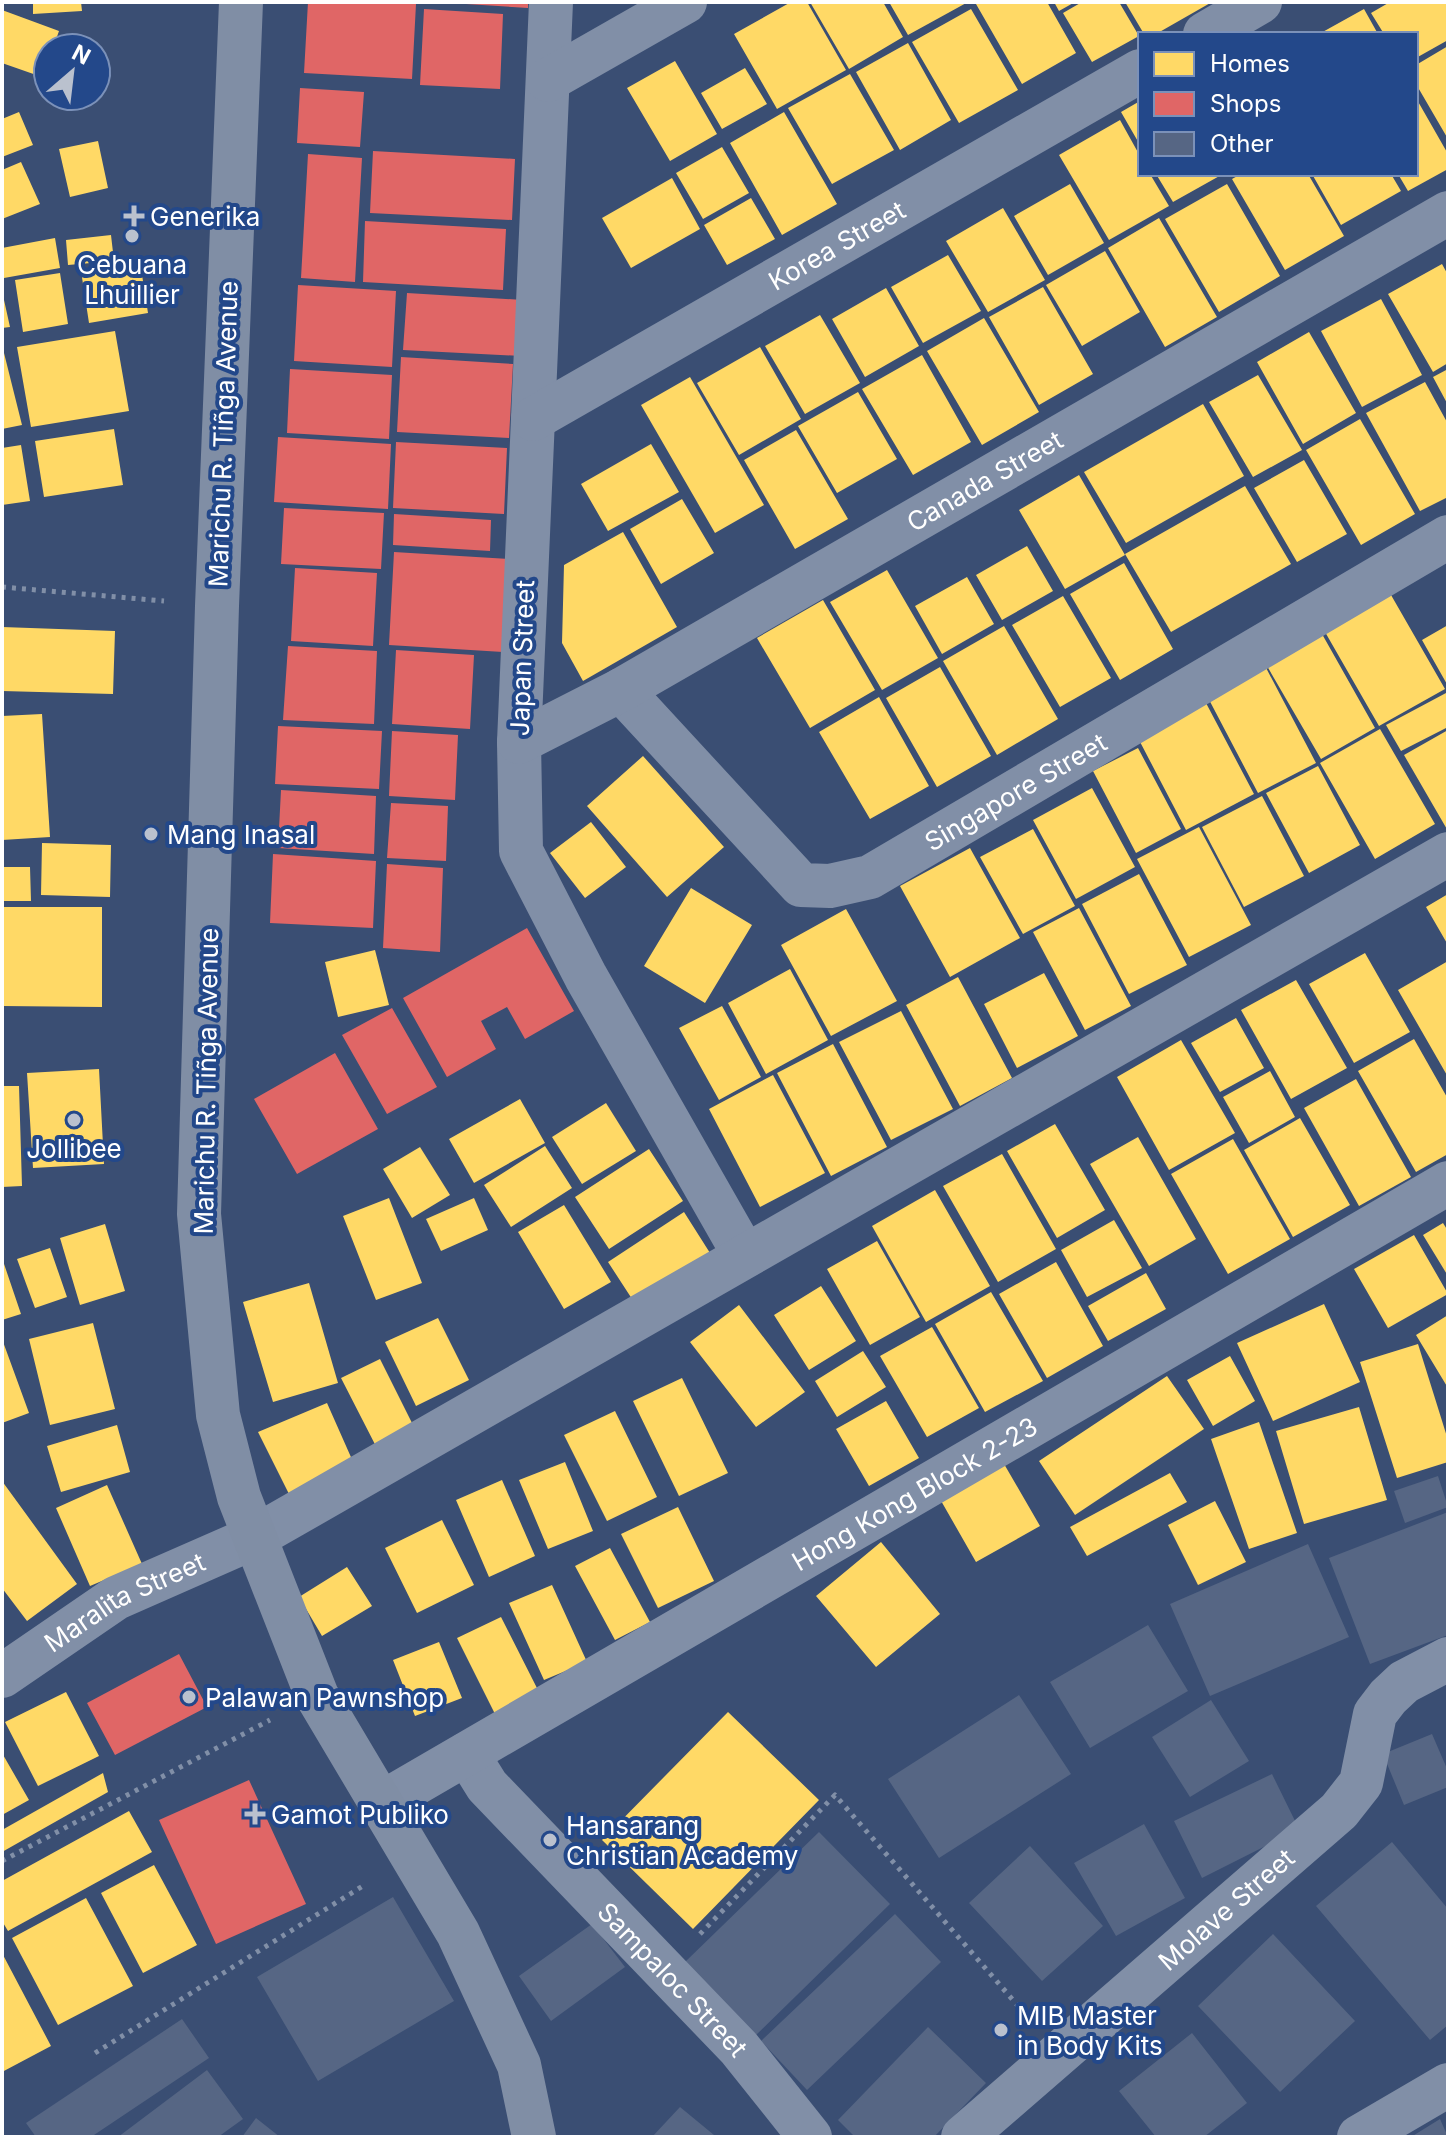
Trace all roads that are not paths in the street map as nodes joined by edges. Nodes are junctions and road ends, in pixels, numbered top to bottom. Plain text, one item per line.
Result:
1 (241, 2) edge
2 (551, 2) edge
3 (685, 2) edge
4 (1260, 2) edge
5 (1208, 32) edge
6 (1138, 72) edge
7 (548, 80) junction
8 (1448, 213) edge
9 (533, 419) junction
10 (1448, 537) edge
11 (621, 690) junction
12 (519, 742) junction
13 (1448, 854) edge
14 (1448, 1183) edge
15 (745, 1256) junction
16 (255, 1537) junction
17 (1448, 1659) edge
18 (2, 1676) edge
19 (467, 1754) junction
20 (380, 1804) junction
21 (1448, 2085) edge
22 (534, 2137) edge
23 (810, 2137) edge
24 (963, 2137) edge
25 (1359, 2137) edge

1 - 16 main road, Marichu R. Tiñga Avenue
2 - 7 street, Japan Street
3 - 7 street
4 - 5 street
6 - 9 street, Korea Street
7 - 9 street, Japan Street
8 - 11 street, Canada Street
9 - 12 street, Japan Street
10 - 11 street, Singapore Street
11 - 12 street, Canada Street
12 - 15 street, Japan Street
13 - 15 street, Maralita Street
14 - 19 street, Hong Kong Block 2-23
15 - 16 street, Maralita Street
16 - 18 street, Maralita Street
16 - 20 main road, Marichu R. Tiñga Avenue
17 - 24 street, Molave Street
19 - 20 street, Hong Kong Block 2-23
19 - 23 street, Sampaloc Street
20 - 22 main road, Marichu R. Tiñga Avenue
21 - 25 street

